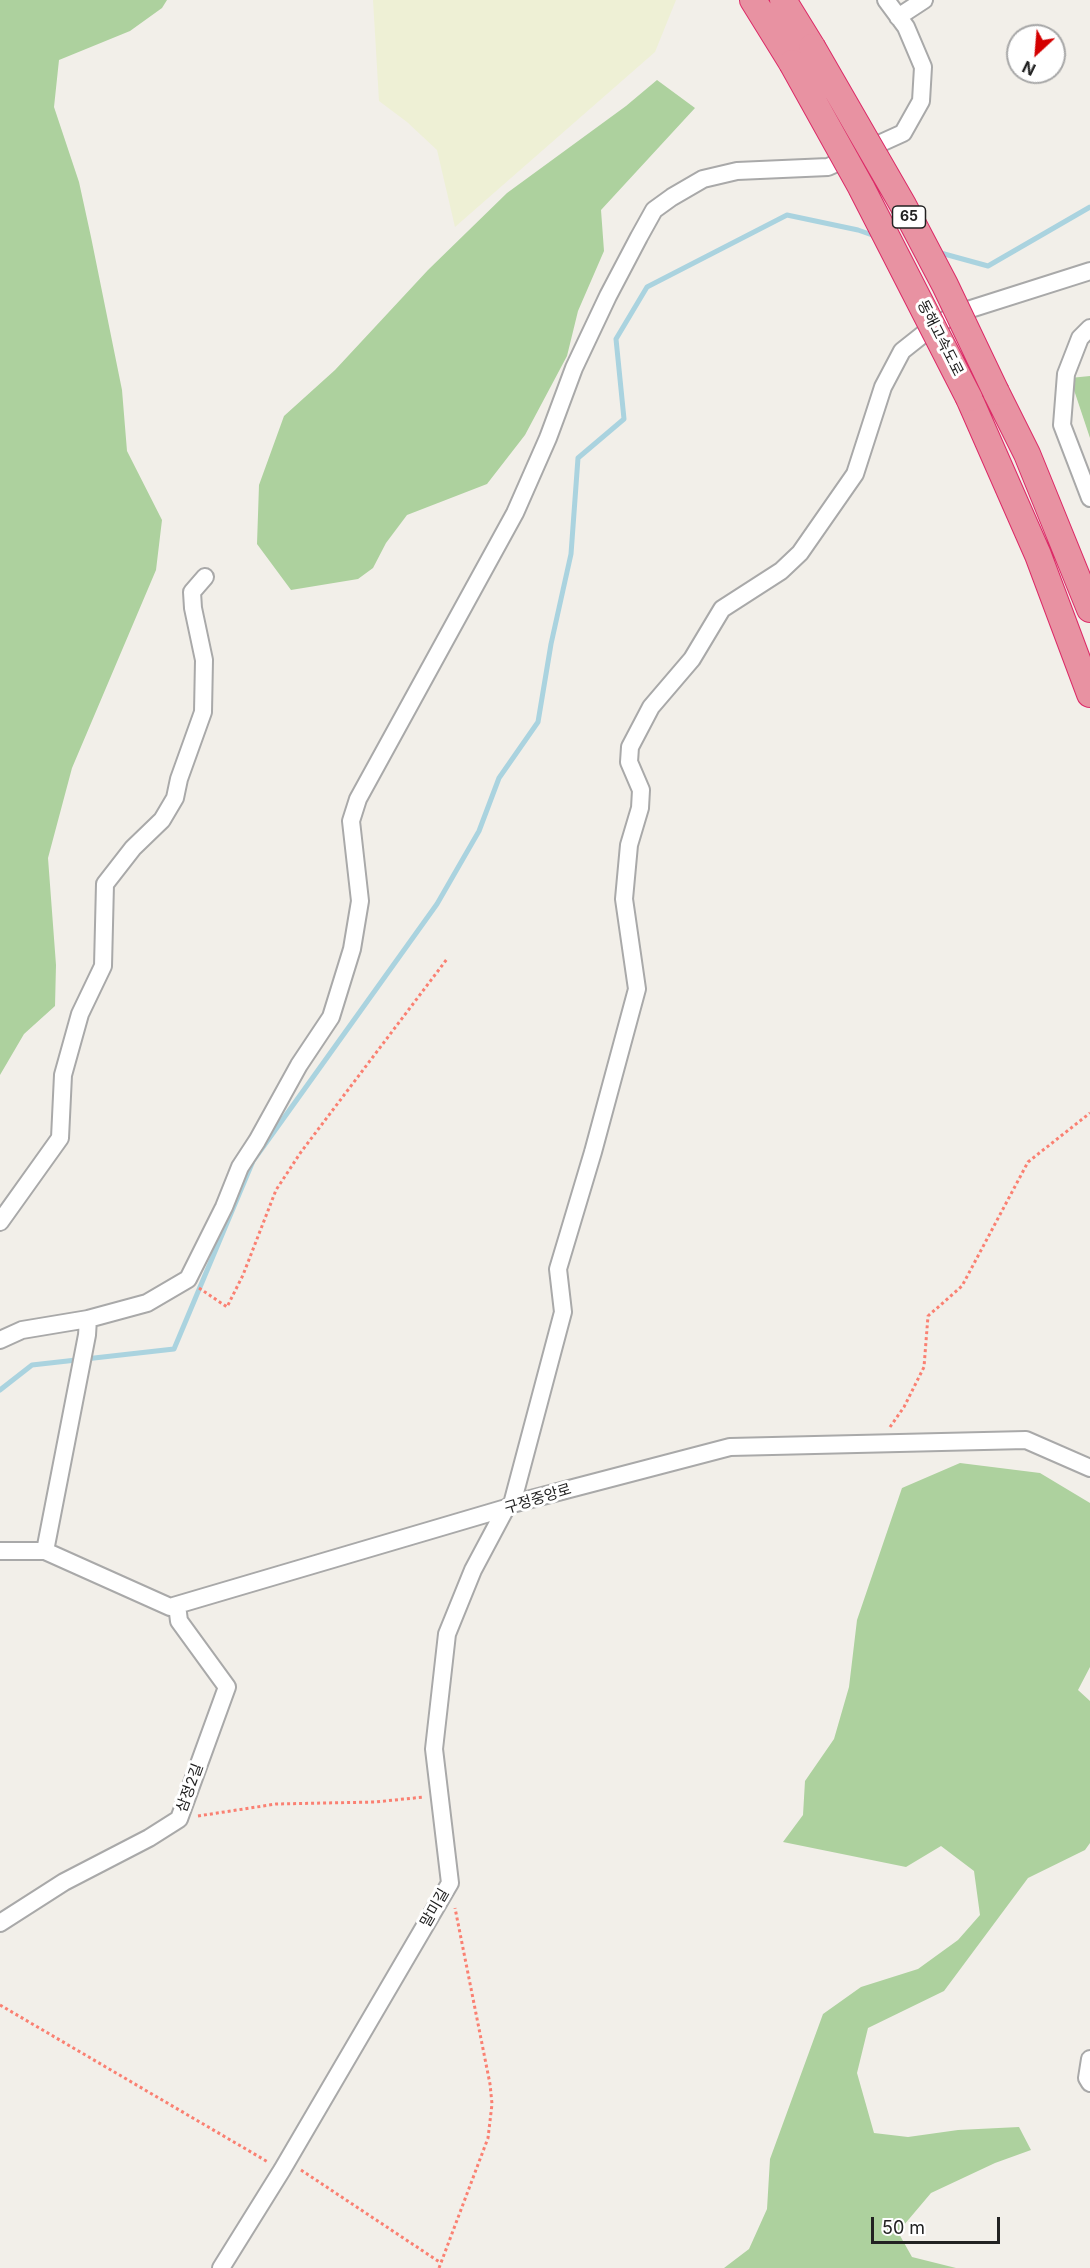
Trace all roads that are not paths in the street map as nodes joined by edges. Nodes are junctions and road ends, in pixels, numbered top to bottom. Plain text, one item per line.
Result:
1 (753, 0) edge
2 (783, 0) edge
3 (886, 0) edge
4 (924, 0) edge
5 (898, 17) junction
6 (1090, 271) edge
7 (1090, 328) edge
8 (1090, 498) edge
9 (205, 577) dead end
10 (1090, 609) edge
11 (1090, 694) edge
12 (0, 1222) edge
13 (87, 1327) junction
14 (0, 1340) edge
15 (1090, 1468) edge
16 (509, 1506) junction
17 (0, 1551) edge
18 (45, 1551) junction
19 (177, 1605) junction
20 (0, 1923) edge
21 (1090, 2059) edge
22 (1090, 2083) edge
23 (221, 2268) edge

1 - 11 highway, 동해고속도로 / 65, bridge
2 - 10 highway, 동해고속도로 / 65, bridge
3 - 5 street
4 - 5 street
5 - 13 street
6 - 16 street, 말미길
7 - 8 street
9 - 12 street
13 - 14 street
13 - 18 street
15 - 16 street, 구정중앙로
16 - 19 street, 구정중앙로
16 - 23 street, 말미길
17 - 18 street
18 - 19 street
19 - 20 street, 삼정2길
21 - 22 street

